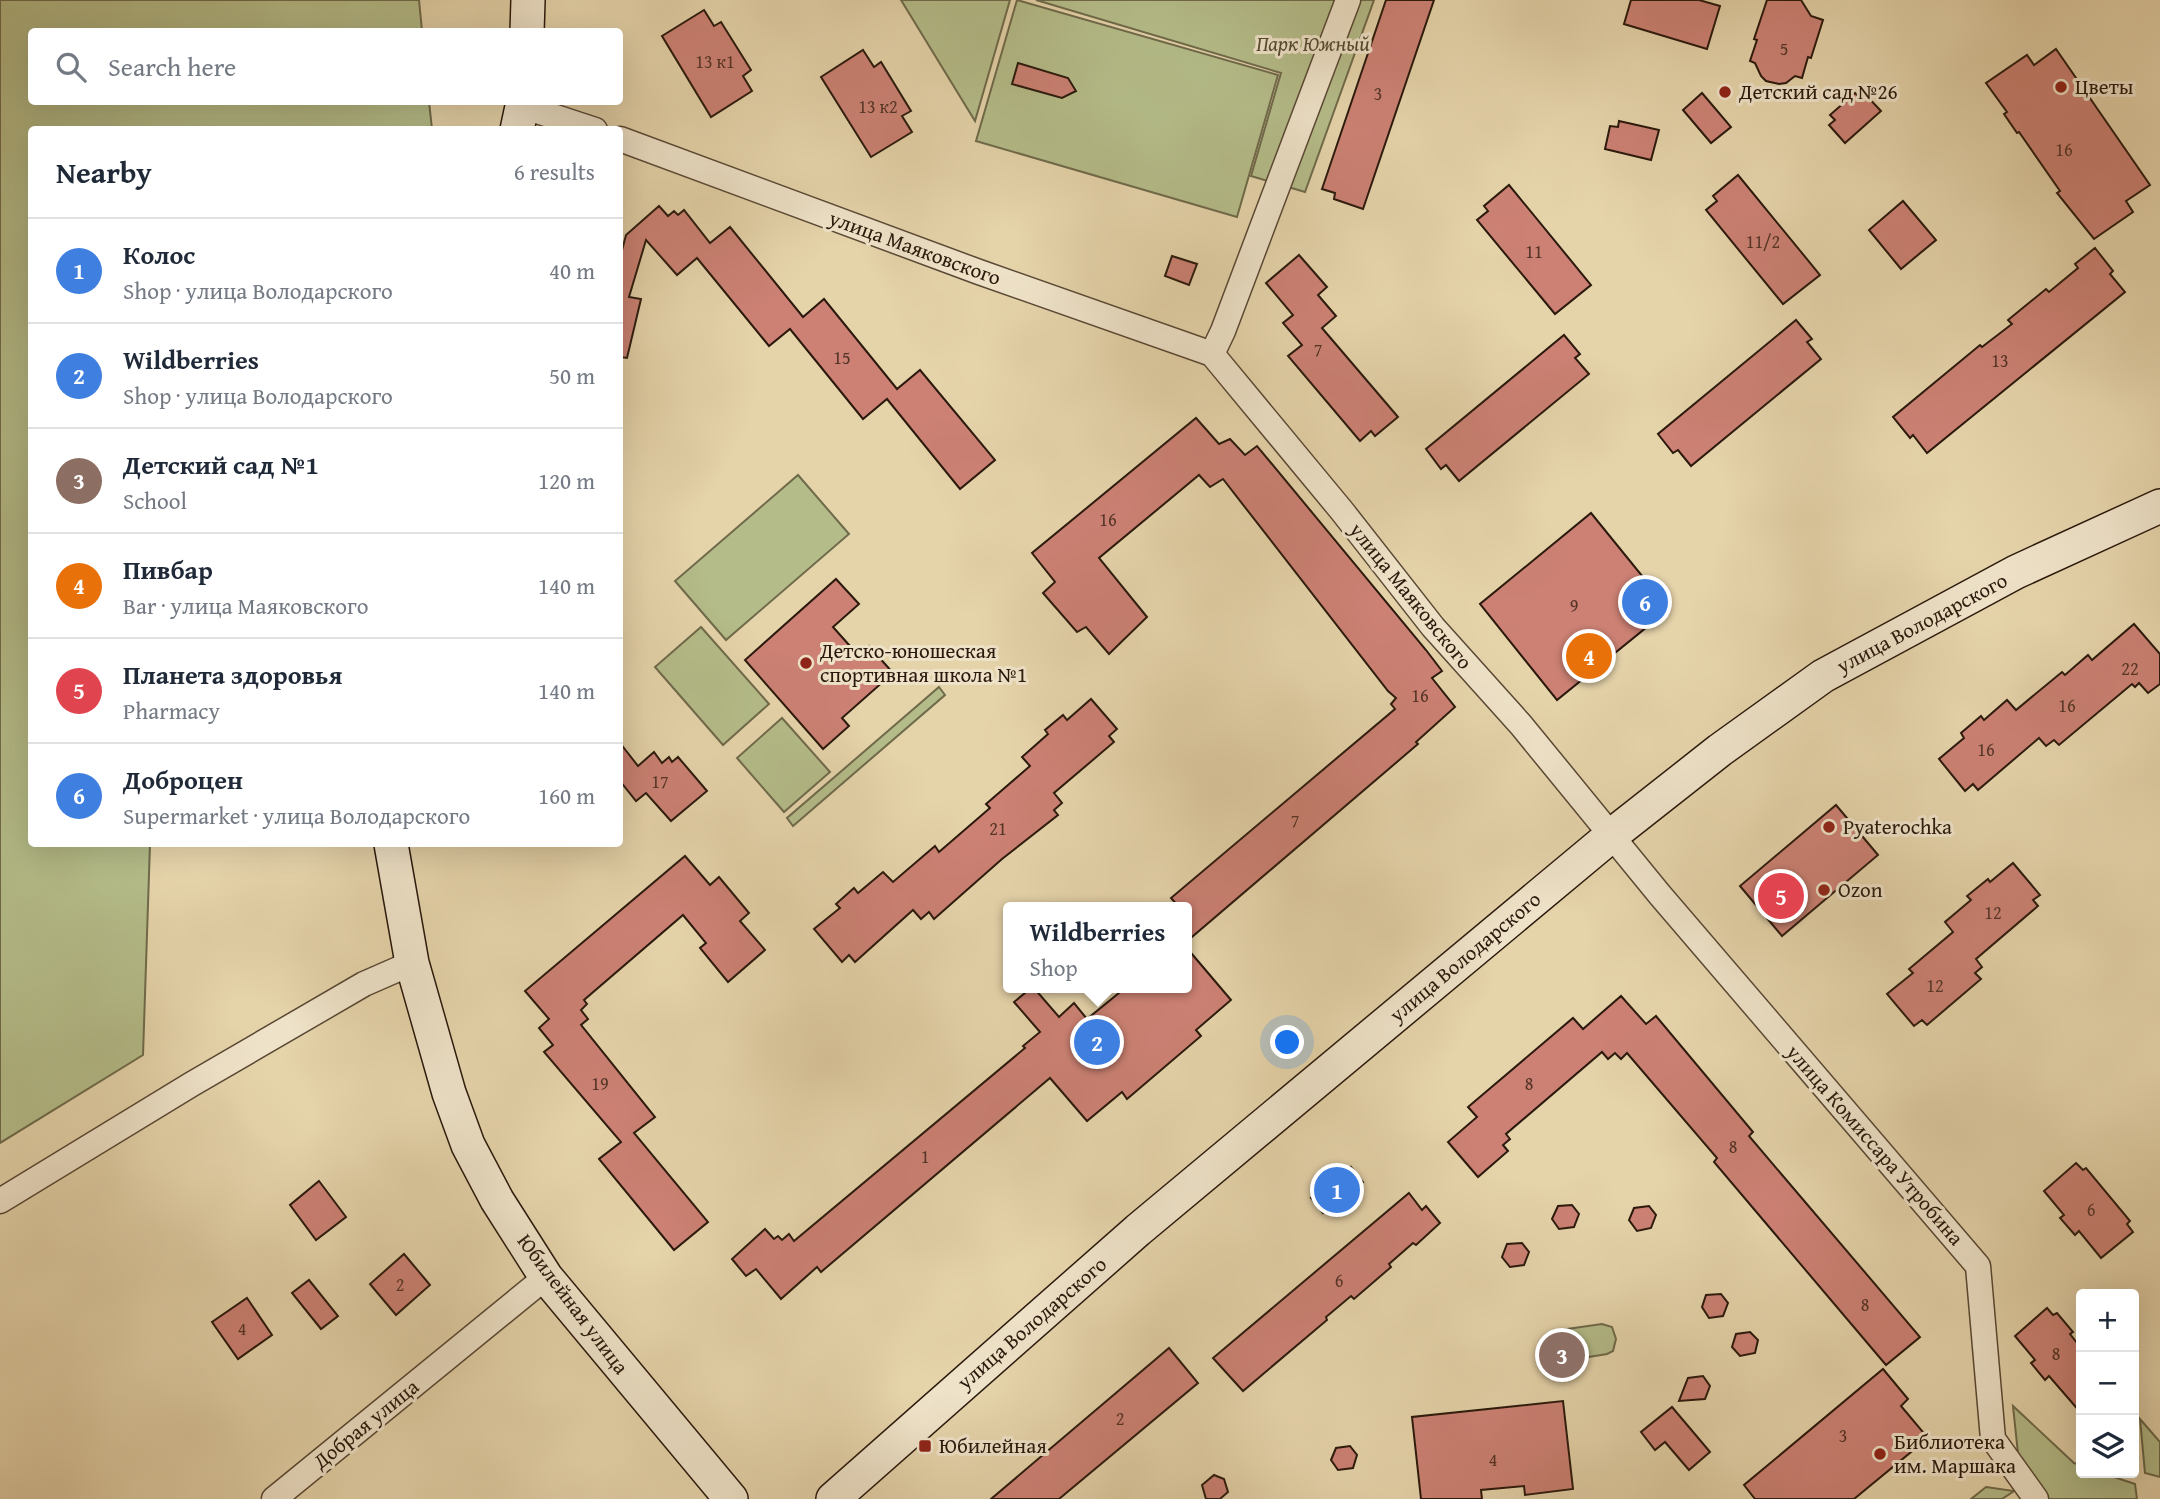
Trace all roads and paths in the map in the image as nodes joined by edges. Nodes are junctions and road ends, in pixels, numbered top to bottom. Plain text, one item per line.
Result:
1 (528, 0) edge
2 (1348, 0) edge
3 (527, 28) edge
4 (521, 112) edge
5 (579, 126) edge
6 (623, 139) edge
7 (1212, 354) junction
8 (2160, 506) edge
9 (1612, 835) junction
10 (392, 847) edge
11 (412, 963) junction
12 (0, 1202) edge
13 (546, 1277) junction
14 (274, 1499) edge
15 (731, 1499) edge
16 (833, 1499) edge
17 (2036, 1499) edge

1 - 3 street
2 - 7 street
4 - 5 street
6 - 7 street, улица Маяковского
7 - 9 street, улица Маяковского
8 - 9 street, улица Володарского
9 - 16 street, улица Володарского
9 - 17 street, улица Комиссара Утробина
10 - 11 street, Юбилейная улица
11 - 12 street
11 - 13 street, Юбилейная улица
13 - 14 street, Добрая улица
13 - 15 street, Юбилейная улица

